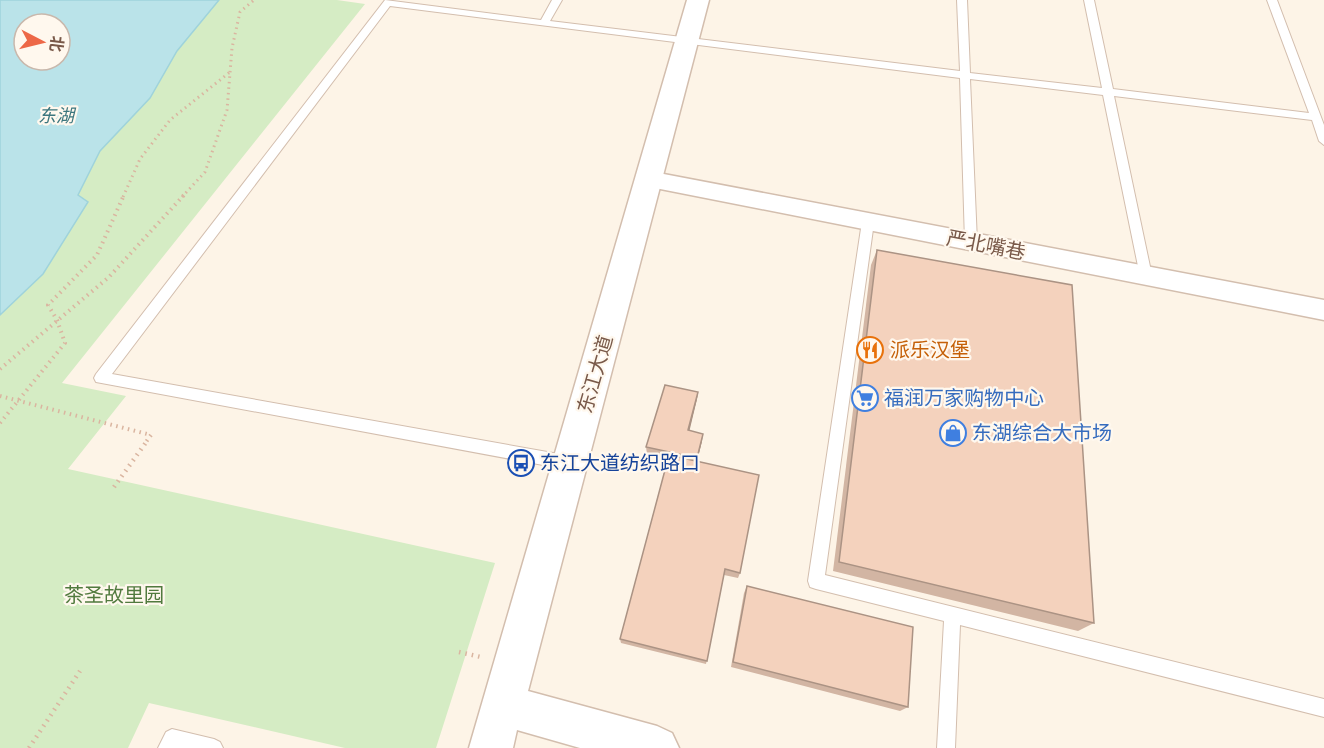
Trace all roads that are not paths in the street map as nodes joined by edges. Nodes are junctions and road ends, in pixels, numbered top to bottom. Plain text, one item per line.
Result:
1 (557, 0) edge
2 (699, 0) edge
3 (962, 0) edge
4 (1089, 0) edge
5 (1272, 0) edge
6 (388, 2) edge
7 (544, 24) junction
8 (686, 42) junction
9 (965, 75) junction
10 (1108, 92) junction
11 (1316, 117) junction
12 (1324, 141) edge
13 (648, 179) junction
14 (867, 222) junction
15 (971, 242) junction
16 (1146, 276) junction
17 (1324, 310) edge
18 (570, 463) junction
19 (952, 615) junction
20 (503, 705) junction
21 (1324, 708) edge
22 (167, 748) edge
23 (214, 748) edge
24 (491, 748) edge
25 (657, 748) edge
26 (946, 748) edge

1 - 7 lane
2 - 8 street, 东江大道
3 - 9 lane
4 - 10 lane
5 - 11 lane
6 - 7 lane
6 - 18 lane
7 - 8 lane
8 - 9 lane
8 - 13 street, 东江大道
9 - 10 lane
9 - 15 lane
10 - 11 lane
10 - 16 lane
11 - 12 lane
13 - 14 street, 严北嘴巷
13 - 18 street, 东江大道
14 - 15 street, 严北嘴巷
14 - 19 lane
15 - 16 street, 严北嘴巷
16 - 17 street, 严北嘴巷
18 - 20 street, 东江大道
19 - 21 lane
19 - 26 lane
20 - 24 street, 东江大道
20 - 25 street
22 - 23 lane

